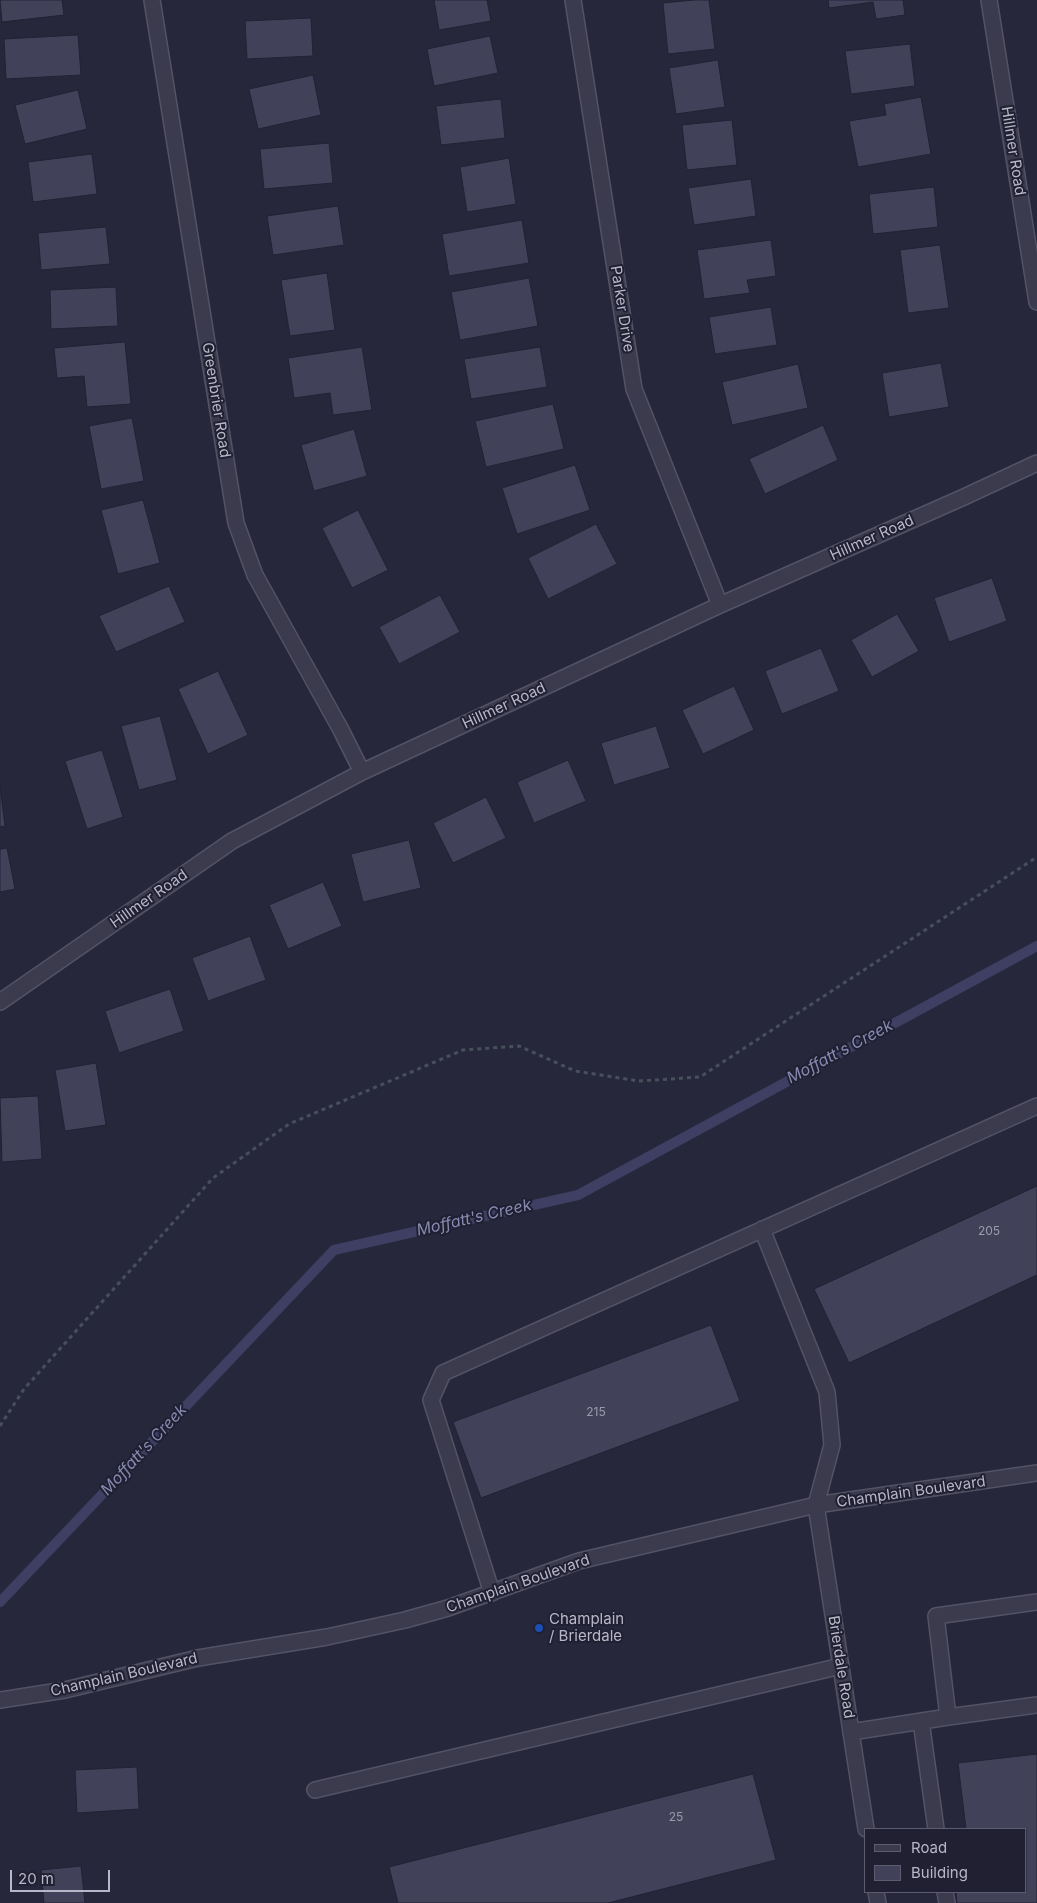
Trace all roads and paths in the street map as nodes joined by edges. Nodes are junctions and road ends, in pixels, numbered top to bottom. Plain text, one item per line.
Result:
1 (152, 0) edge
2 (573, 0) edge
3 (990, 0) edge
4 (1037, 302) edge
5 (1037, 463) edge
6 (720, 604) junction
7 (362, 772) junction
8 (1037, 857) edge
9 (0, 1002) edge
10 (1037, 1106) edge
11 (762, 1228) junction
12 (0, 1426) edge
13 (1037, 1474) edge
14 (816, 1505) junction
15 (492, 1593) junction
16 (1037, 1602) edge
17 (841, 1666) junction
18 (0, 1700) edge
19 (1037, 1705) edge
20 (948, 1717) junction
21 (921, 1721) junction
22 (851, 1732) junction
23 (315, 1790) dead end
24 (866, 1828) edge
25 (936, 1828) edge

1 - 7 street, Greenbrier Road
2 - 6 street, Parker Drive
3 - 4 street, Hillmer Road
5 - 6 street, Hillmer Road
6 - 7 street, Hillmer Road
7 - 9 street, Hillmer Road
8 - 12 path
10 - 11 street
11 - 14 street
11 - 15 street
13 - 14 street, Champlain Boulevard
14 - 15 street, Champlain Boulevard
14 - 17 street, Brierdale Road
15 - 18 street, Champlain Boulevard
16 - 20 street
17 - 22 street, Brierdale Road
17 - 23 street
19 - 20 street
20 - 21 street
21 - 22 street
21 - 25 street
22 - 24 street, Brierdale Road

